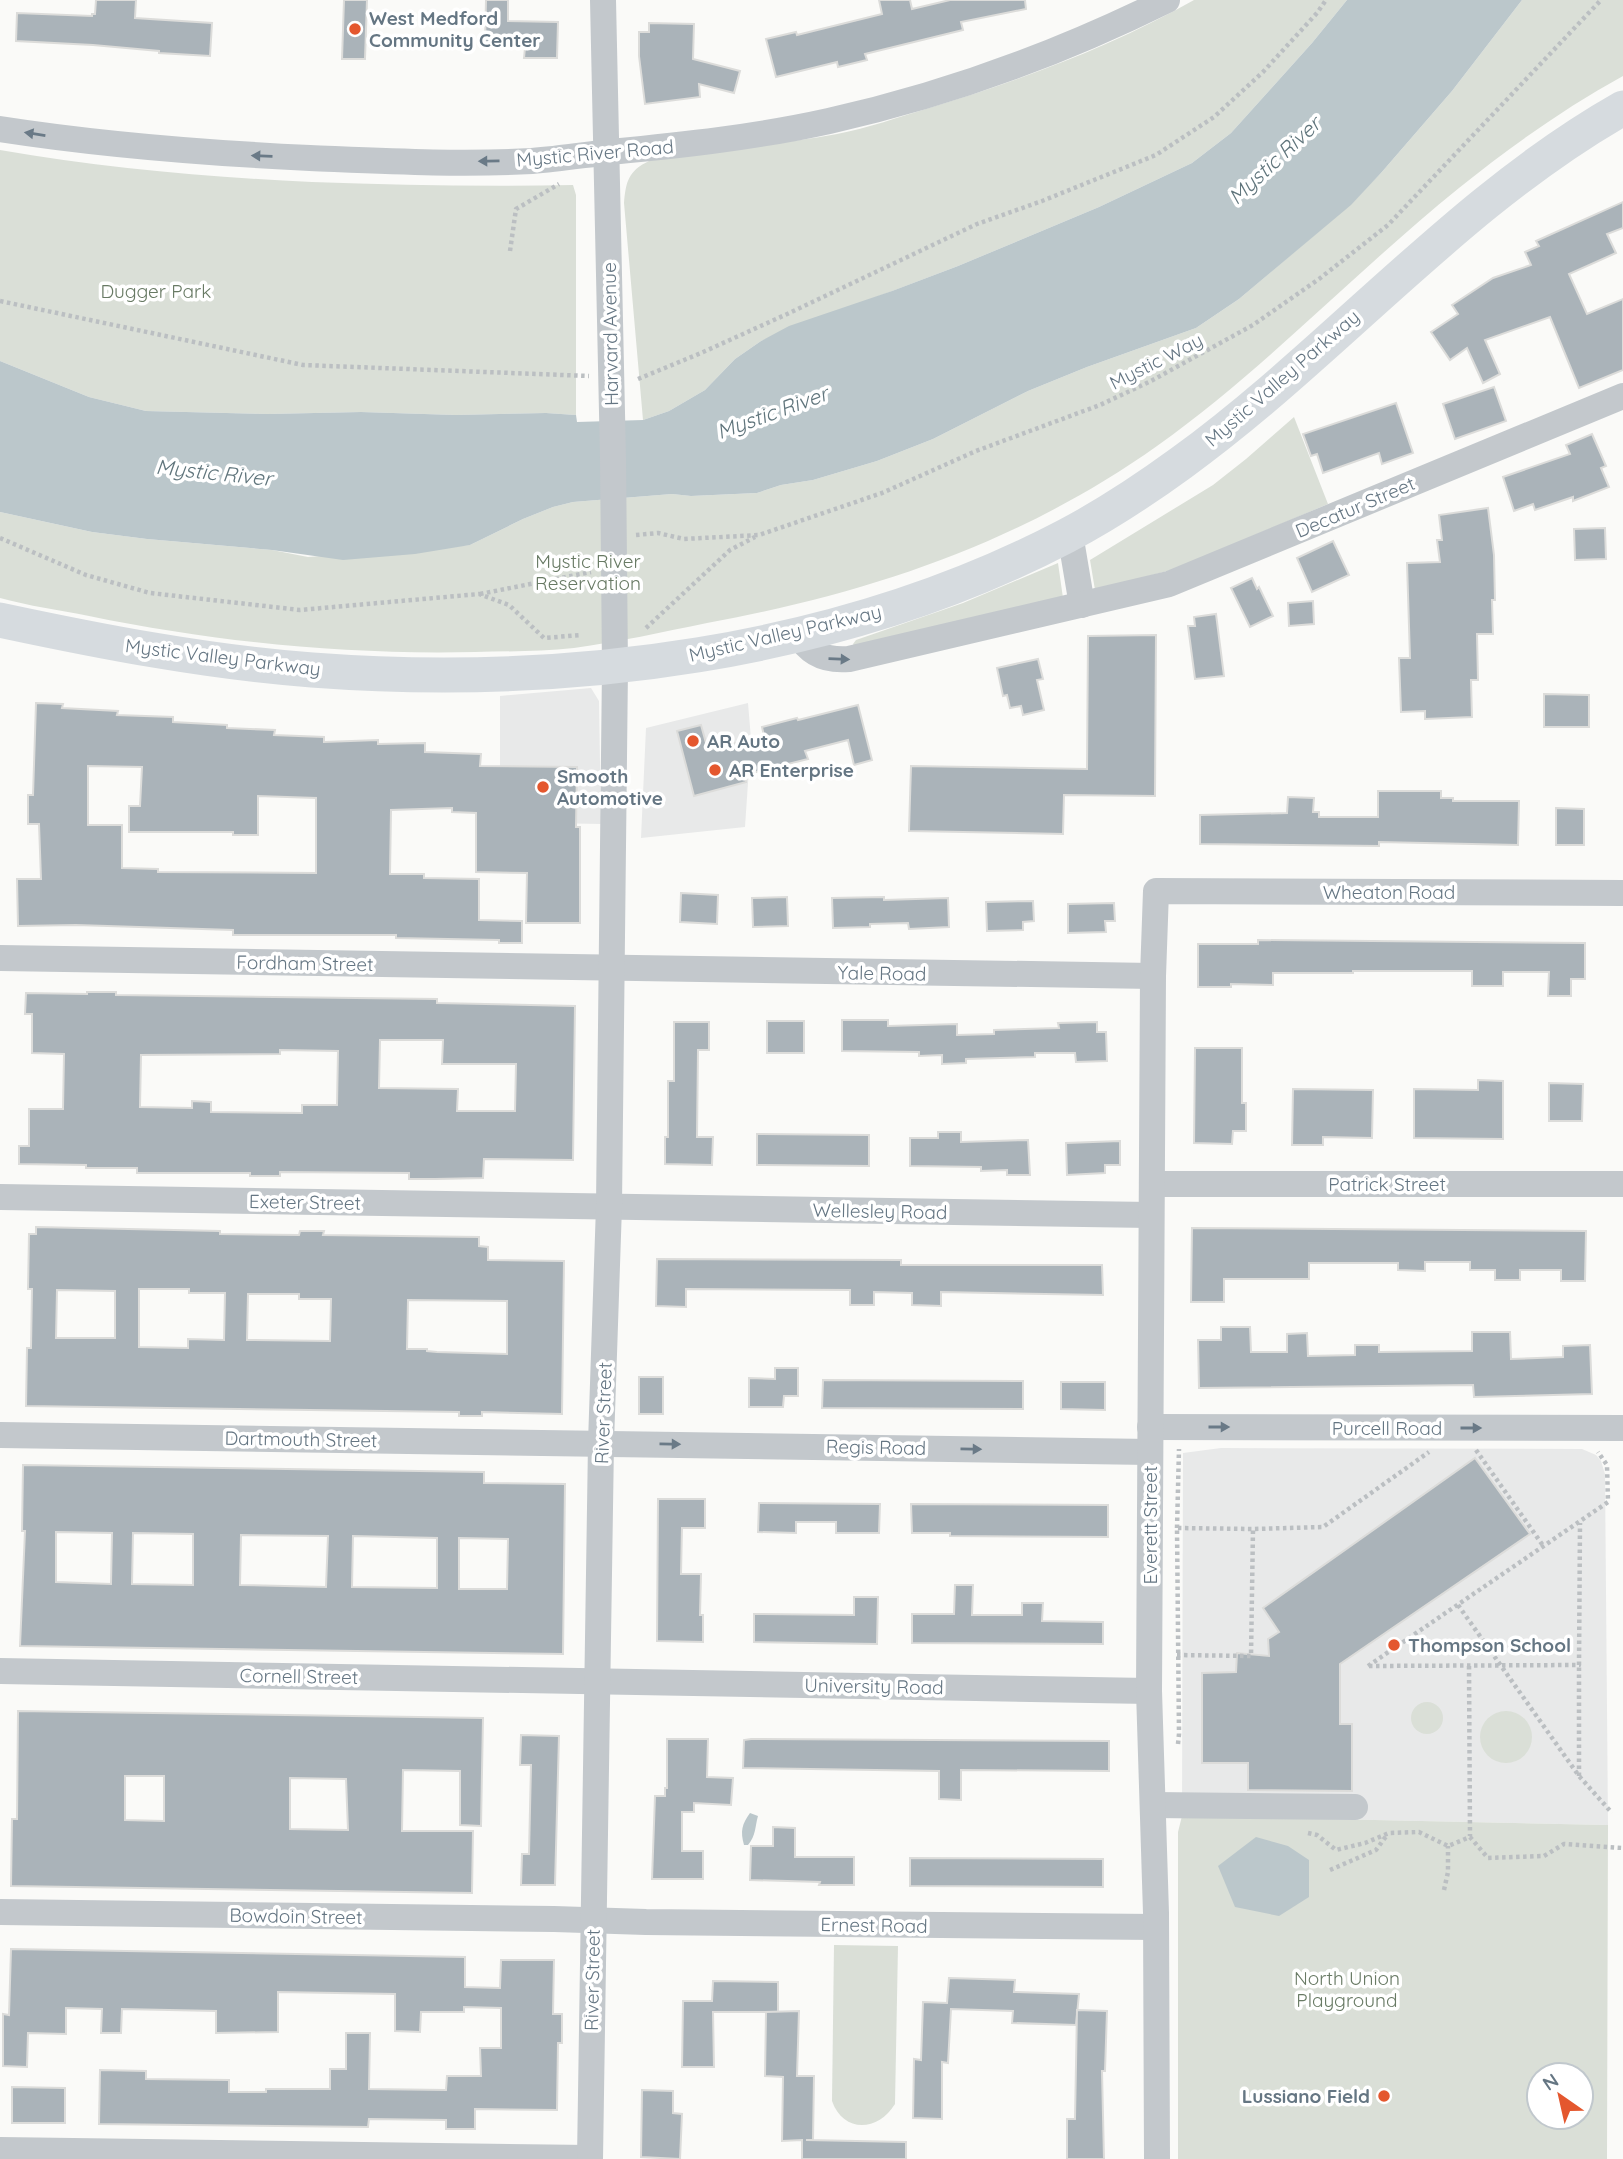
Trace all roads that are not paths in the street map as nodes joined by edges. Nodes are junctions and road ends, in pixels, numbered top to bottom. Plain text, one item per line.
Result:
1 (603, 0) edge
2 (1167, 0) edge
3 (1623, 108) edge
4 (0, 129) edge
5 (606, 153) junction
6 (1623, 396) edge
7 (1070, 534) junction
8 (1082, 605) junction
9 (0, 620) edge
10 (798, 634) junction
11 (615, 667) junction
12 (1156, 891) joint
13 (1623, 893) edge
14 (0, 958) edge
15 (611, 969) junction
16 (1153, 976) junction
17 (1152, 1184) junction
18 (1623, 1184) edge
19 (0, 1197) edge
20 (609, 1206) junction
21 (1152, 1215) junction
22 (1623, 1428) edge
23 (0, 1435) edge
24 (1150, 1439) junction
25 (601, 1443) junction
26 (0, 1671) edge
27 (598, 1682) junction
28 (1149, 1691) junction
29 (1153, 1805) junction
30 (1355, 1807) dead end
31 (0, 1912) edge
32 (593, 1920) junction
33 (1156, 1927) junction
34 (0, 2150) edge
35 (590, 2159) edge
36 (1157, 2159) edge

1 - 5 street, Harvard Avenue
2 - 5 street, Mystic River Road
3 - 7 main road, Mystic Valley Parkway
5 -> 4 street, Mystic River Road
5 - 11 street, Harvard Avenue
6 - 8 street, Decatur Street
7 - 8 street
7 - 10 main road, Mystic Valley Parkway
10 -> 8 street, Decatur Street
9 - 11 main road, Mystic Valley Parkway
10 - 11 main road, Mystic Valley Parkway
11 - 15 street, River Street
12 - 13 street, Wheaton Road
12 - 16 street, Everett Street
14 - 15 street, Fordham Street
15 - 16 street, Yale Road
15 - 20 street, River Street
16 - 17 street, Everett Street
17 - 18 street, Patrick Street
17 - 21 street, Everett Street
19 - 20 street, Exeter Street
20 - 21 street, Wellesley Road
20 - 25 street, River Street
21 - 24 street, Everett Street
24 -> 22 street, Purcell Road
23 - 25 street, Dartmouth Street
25 -> 24 street, Regis Road
24 - 28 street, Everett Street
25 - 27 street, River Street
26 - 27 street, Cornell Street
27 - 28 street, University Road
27 - 32 street, River Street
28 - 29 street, Everett Street
29 - 30 street
29 - 33 street, Everett Street
31 - 32 street, Bowdoin Street
32 - 33 street, Ernest Road
32 - 35 street, River Street
33 - 36 street, Everett Street
34 - 35 street

